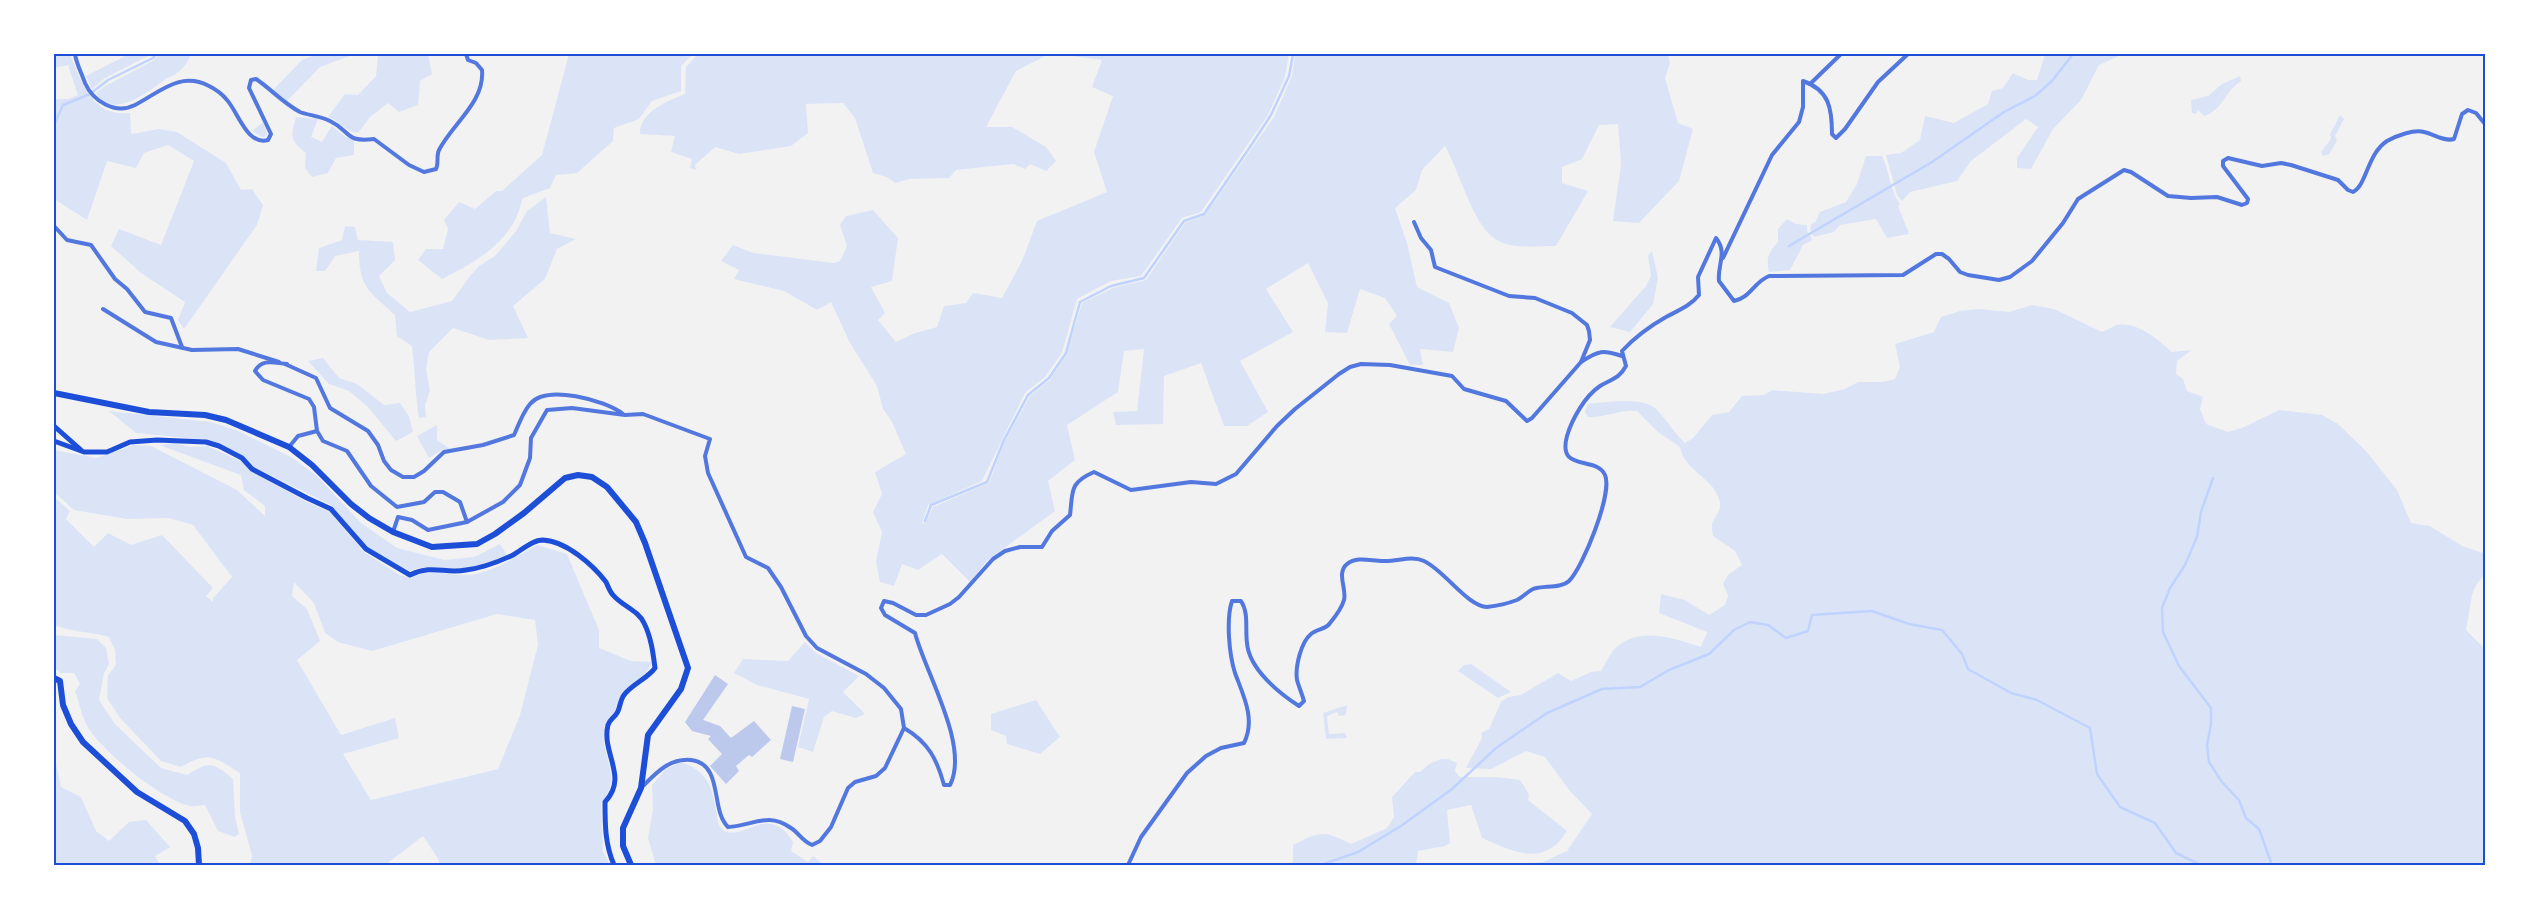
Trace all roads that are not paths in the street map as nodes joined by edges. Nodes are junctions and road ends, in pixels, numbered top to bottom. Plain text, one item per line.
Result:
1 (75, 54) edge
2 (466, 54) edge
3 (1841, 54) edge
4 (1908, 54) edge
5 (1810, 84) junction
6 (2485, 124) edge
7 (1414, 222) dead end
8 (54, 226) edge
9 (1723, 258) junction
10 (103, 309) dead end
11 (182, 347) junction
12 (1622, 356) junction
13 (1582, 362) junction
14 (287, 364) junction
15 (54, 394) edge
16 (625, 415) junction
17 (54, 426) edge
18 (317, 431) junction
19 (54, 441) edge
20 (289, 447) junction
21 (84, 452) junction
22 (467, 522) junction
23 (393, 532) junction
24 (54, 678) edge
25 (904, 728) junction
26 (642, 788) junction
27 (199, 865) edge
28 (614, 865) edge
29 (631, 865) edge
30 (1128, 865) edge

1 - 2 street
3 - 5 street
4 - 5 street
5 - 9 street
6 - 9 street
7 - 13 street
8 - 11 street
9 - 12 street
10 - 11 street
11 - 14 street
12 - 13 street
12 - 30 street
13 - 25 street
14 - 16 street
14 - 18 street
15 - 20 highway
16 - 22 street
16 - 25 street
17 - 21 main road
18 - 20 street
18 - 22 street
19 - 21 main road
20 - 23 highway
21 - 28 main road
22 - 23 street
23 - 26 highway
24 - 27 highway
25 - 26 street
26 - 29 highway

